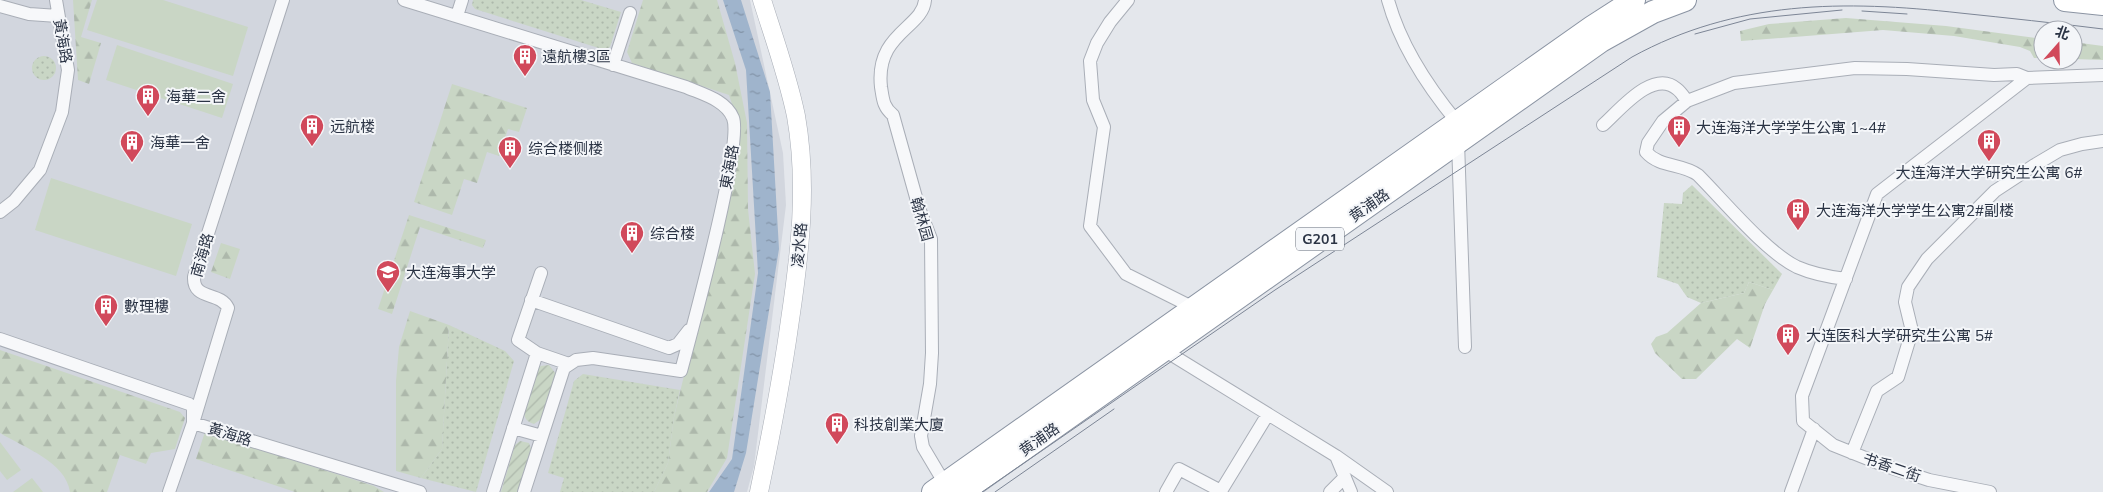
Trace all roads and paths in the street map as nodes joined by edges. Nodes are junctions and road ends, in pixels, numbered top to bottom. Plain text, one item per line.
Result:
1 (56, 0) edge
2 (283, 0) edge
3 (404, 0) edge
4 (462, 0) edge
5 (762, 0) edge
6 (925, 0) edge
7 (1128, 0) edge
8 (1388, 0) edge
9 (1634, 0) edge
10 (1685, 0) edge
11 (2065, 0) edge
12 (2103, 4) edge
13 (0, 6) edge
14 (630, 13) dead end
15 (58, 16) junction
16 (457, 16) junction
17 (613, 65) junction
18 (2103, 75) edge
19 (2027, 78) junction
20 (1687, 101) junction
21 (1603, 125) dead end
22 (1458, 132) junction
23 (2103, 141) edge
24 (0, 212) edge
25 (541, 273) dead end
26 (1846, 279) junction
27 (531, 300) junction
28 (1194, 308) junction
29 (694, 321) junction
30 (0, 339) edge
31 (1156, 345) junction
32 (1465, 347) dead end
33 (537, 354) junction
34 (569, 364) junction
35 (1268, 414) junction
36 (193, 422) junction
37 (513, 428) junction
38 (1814, 429) junction
39 (542, 436) junction
40 (1852, 453) junction
41 (1336, 456) junction
42 (1345, 477) junction
43 (954, 490) edge
44 (169, 492) edge
45 (420, 492) edge
46 (493, 492) edge
47 (524, 492) edge
48 (759, 492) edge
49 (1166, 492) edge
50 (1330, 492) edge
51 (1351, 492) edge
52 (1387, 492) edge
53 (1791, 492) edge
54 (1989, 492) edge

1 - 15 street, 黃海路
2 - 36 street, 南海路
3 - 16 street, 東海路
4 - 16 street
5 - 48 main road, 凌水路
6 - 43 street, 翰林园
7 - 28 street
8 - 22 street
9 - 22 highway, 黄浦路 / G201
10 - 22 highway, 黄浦路 / G201
11 - 12 highway
13 - 15 street
14 - 17 street
15 - 24 street, 黃海路
16 - 17 street, 東海路
17 - 29 street, 東海路
18 - 19 street
19 - 20 street
19 - 26 street
20 - 21 street
20 - 26 street
22 - 28 highway, 黄浦路 / G201
22 - 31 highway, 黄浦路 / G201
22 - 32 street
23 - 40 street
25 - 27 street
26 - 38 street, 书香二街
27 - 29 street
27 - 33 street
28 - 31 highway, 黄浦路 / G201
29 - 34 street, 東海路
30 - 36 street, 黃海路
31 - 35 street
31 - 43 highway, 黄浦路 / G201
33 - 34 street
33 - 37 street
34 - 39 street
35 - 41 street
35 - 49 street
36 - 44 street, 南海路
36 - 45 street, 黃海路
37 - 39 street
37 - 46 street
38 - 40 street, 书香二街
38 - 53 street
39 - 47 street
40 - 54 street, 书香二街
41 - 42 street
41 - 52 street
42 - 50 street
42 - 51 street

